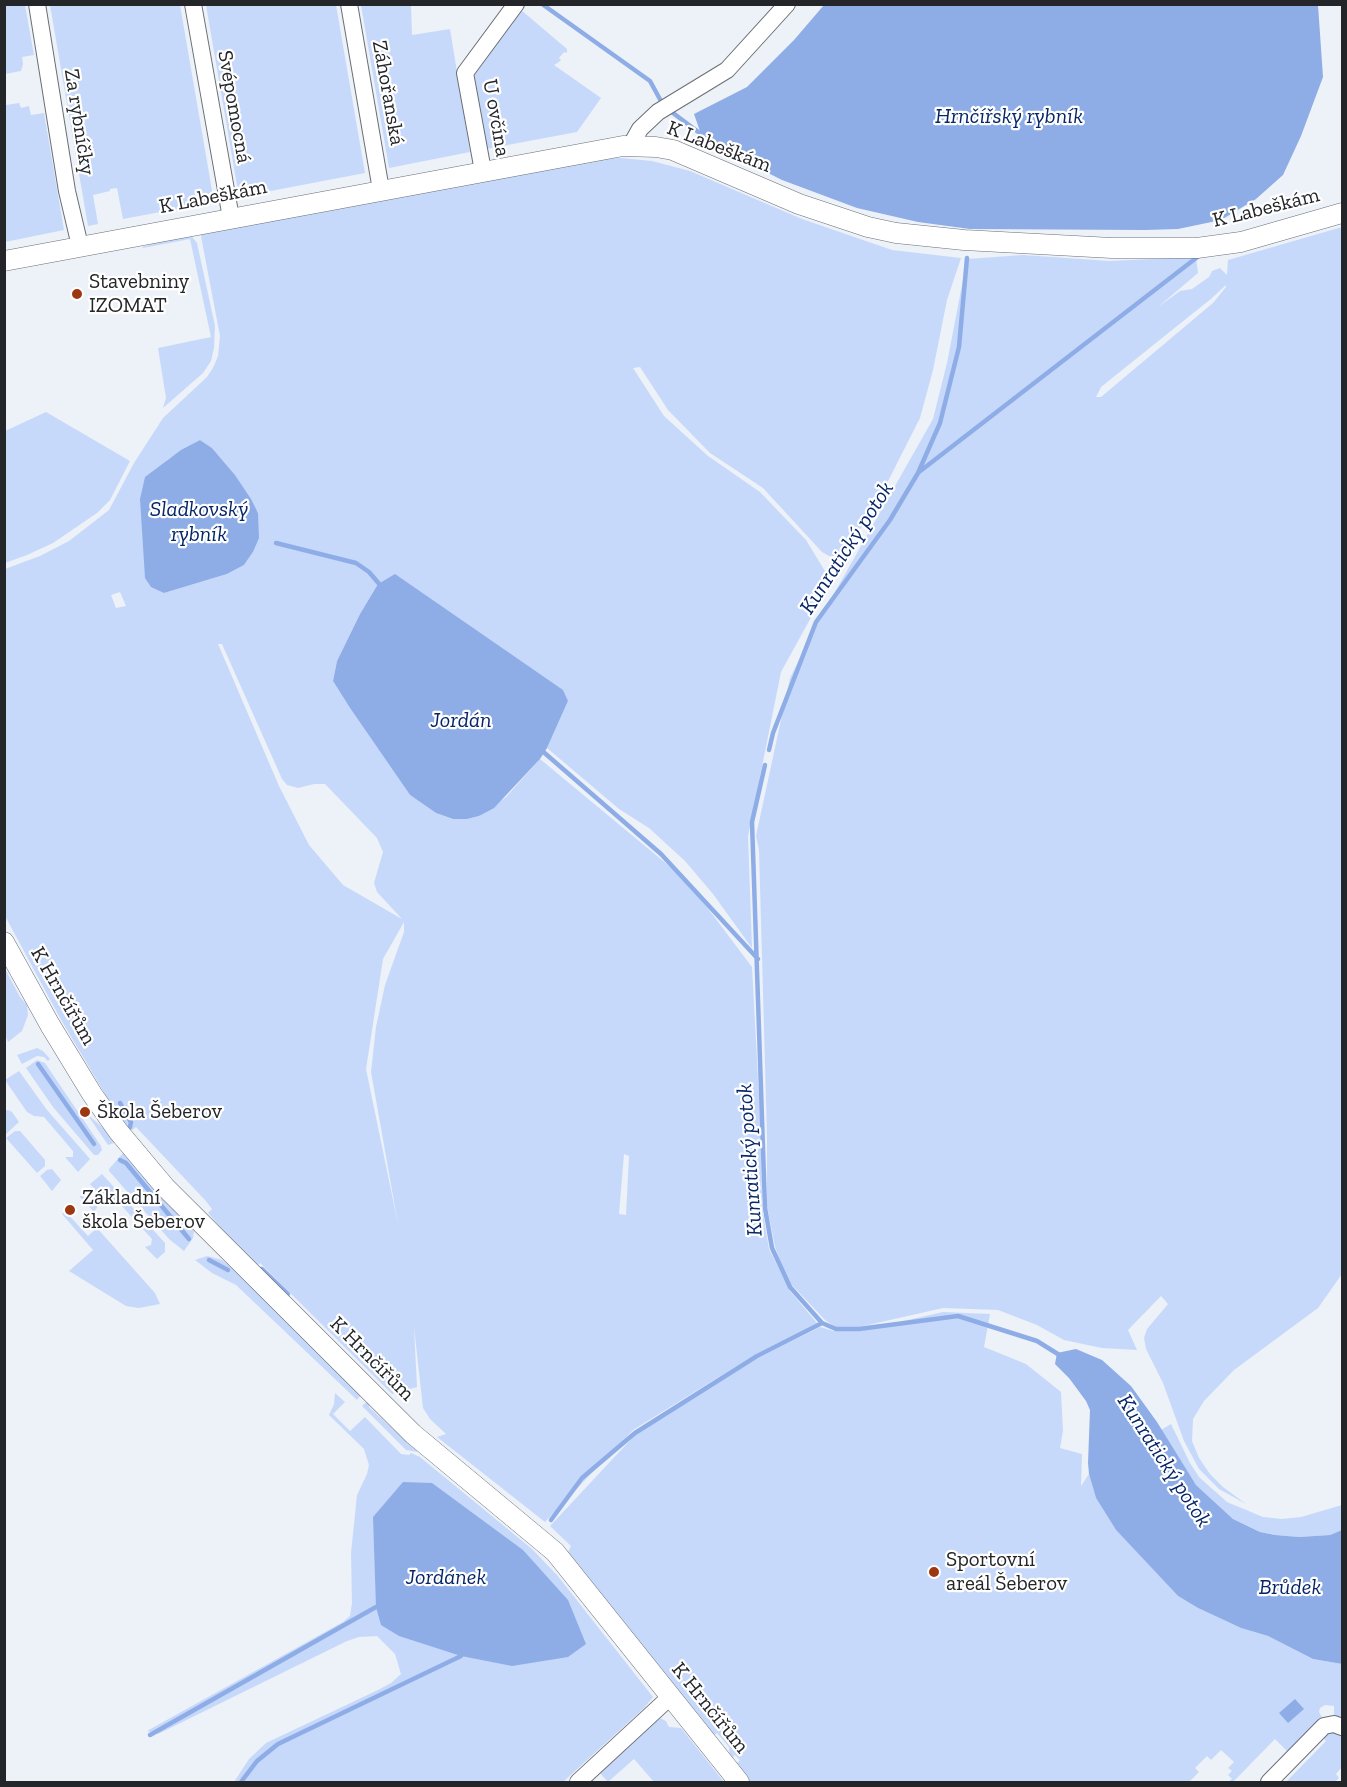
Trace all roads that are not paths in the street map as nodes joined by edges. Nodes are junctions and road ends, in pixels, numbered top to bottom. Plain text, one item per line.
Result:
1 (38, 4) edge
2 (193, 4) edge
3 (350, 4) edge
4 (516, 4) edge
5 (787, 4) edge
6 (631, 146) junction
7 (483, 171) junction
8 (381, 190) junction
9 (1342, 213) edge
10 (231, 218) junction
11 (80, 246) junction
12 (4, 261) edge
13 (4, 942) edge
14 (670, 1697) junction
15 (1342, 1727) edge
16 (582, 1781) edge
17 (739, 1782) edge
18 (1269, 1782) edge

1 - 11 street, Za rybníčky
2 - 10 street, Svépomocná
3 - 8 street, Záhořanská
4 - 7 street, U ovčína
5 - 6 street
6 - 7 street, K Labeškám
6 - 9 street, K Labeškám
7 - 8 street, K Labeškám
8 - 10 street, K Labeškám
10 - 11 street, K Labeškám
11 - 12 street, K Labeškám
13 - 14 street, K Hrnčířům
14 - 16 street
14 - 17 street, K Hrnčířům
15 - 18 street

